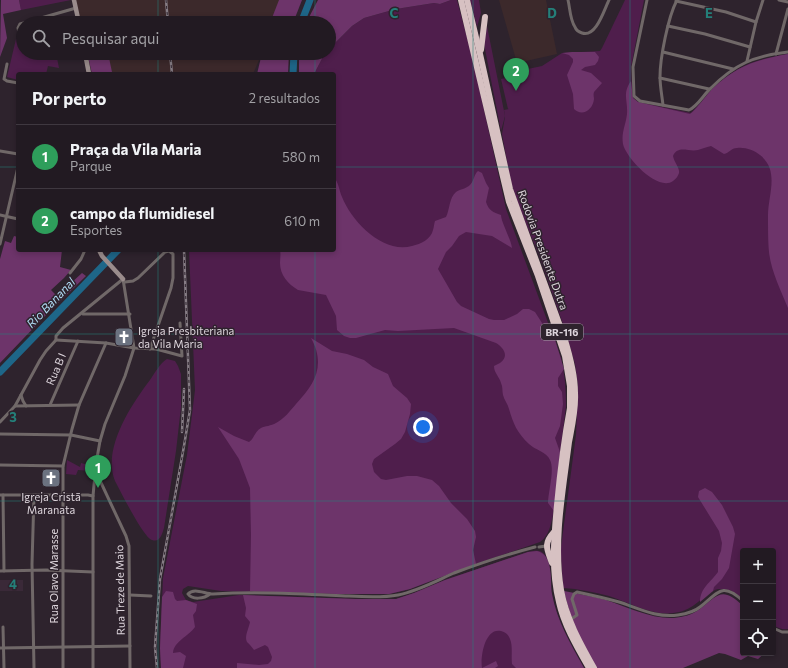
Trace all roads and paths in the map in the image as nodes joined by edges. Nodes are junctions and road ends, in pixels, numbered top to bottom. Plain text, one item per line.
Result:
1 (74, 0) edge
2 (461, 0) edge
3 (467, 0) edge
4 (568, 0) edge
5 (609, 0) edge
6 (647, 0) edge
7 (677, 0) edge
8 (763, 0) edge
9 (779, 0) edge
10 (788, 2) edge
11 (76, 8) junction
12 (788, 9) edge
13 (48, 16) edge
14 (78, 16) edge
15 (486, 17) dead end
16 (756, 22) junction
17 (668, 26) junction
18 (750, 47) junction
19 (663, 52) junction
20 (788, 52) edge
21 (480, 54) junction
22 (776, 54) junction
23 (86, 60) edge
24 (747, 61) junction
25 (7, 64) dead end
26 (733, 68) junction
27 (89, 72) edge
28 (660, 78) junction
29 (16, 83) edge
30 (709, 89) junction
31 (663, 105) junction
32 (0, 151) edge
33 (16, 154) edge
34 (16, 176) edge
35 (0, 215) edge
36 (6, 216) junction
37 (16, 218) edge
38 (0, 244) edge
39 (84, 252) edge
40 (100, 252) edge
41 (70, 273) dead end
42 (124, 281) junction
43 (82, 314) junction
44 (130, 314) junction
45 (180, 323) dead end
46 (56, 340) junction
47 (78, 341) junction
48 (106, 343) junction
49 (134, 348) junction
50 (150, 349) junction
51 (21, 395) junction
52 (50, 405) junction
53 (80, 405) junction
54 (15, 406) junction
55 (27, 406) junction
56 (0, 422) edge
57 (0, 434) edge
58 (70, 436) junction
59 (100, 441) junction
60 (0, 465) edge
61 (64, 466) junction
62 (95, 470) junction
63 (2, 495) edge
64 (34, 495) junction
65 (62, 495) junction
66 (93, 496) junction
67 (554, 532) junction
68 (546, 546) junction
69 (535, 547) dead end
70 (539, 547) dead end
71 (554, 568) junction
72 (32, 570) junction
73 (2, 571) edge
74 (63, 571) junction
75 (93, 572) junction
76 (130, 594) junction
77 (210, 594) junction
78 (151, 596) dead end
79 (740, 599) edge
80 (570, 620) junction
81 (3, 627) dead end
82 (776, 629) edge
83 (788, 632) edge
84 (130, 646) junction
85 (93, 647) junction
86 (2, 648) edge
87 (34, 648) junction
88 (63, 648) junction
89 (4, 668) edge
90 (34, 668) edge
91 (63, 668) edge
92 (93, 668) edge
93 (130, 668) edge
94 (589, 668) edge
95 (595, 668) edge

1 - 11 street
2 - 67 highway, Rodovia Presidente Dutra / BR-116
3 - 21 highway, Rodovia Presidente Dutra / BR-116
4 - 5 street
6 - 31 street
7 - 16 street
7 - 17 street
8 - 16 street
9 - 10 street
11 - 13 street
11 - 14 street
12 - 22 street
15 - 21 highway
16 - 18 street
17 - 18 street
17 - 19 street
18 - 24 street
19 - 26 street
19 - 28 street
20 - 22 street
21 - 80 highway, Rodovia Presidente Dutra / BR-116
22 - 24 street
23 - 27 street
24 - 26 street
25 - 29 street
26 - 30 street
28 - 30 street
28 - 31 street
30 - 31 street
32 - 33 street
34 - 36 street
35 - 36 street
36 - 37 street
36 - 38 street
39 - 41 street
40 - 42 street
42 - 43 street
42 - 44 street
42 - 50 street
43 - 44 street
43 - 46 street
44 - 49 street
45 - 50 street
46 - 47 street
46 - 51 street
47 - 48 street
47 - 52 street, Rua B I
48 - 49 street
48 - 53 street, Rua Olavo Marasse
49 - 50 street
49 - 59 street
51 - 54 street
51 - 55 street
52 - 53 street
52 - 55 street
53 - 58 street, Rua Olavo Marasse
54 - 55 street
54 - 56 street
57 - 58 street
58 - 59 street
58 - 61 street, Rua Olavo Marasse
59 - 62 street
60 - 61 street
61 - 65 street, Rua Olavo Marasse
62 - 66 street
62 - 76 street, Rua Treze de Maio
63 - 64 street
63 - 73 street
64 - 65 street
64 - 72 street
65 - 66 street
65 - 74 street, Rua Olavo Marasse
66 - 75 street
67 - 68 highway
67 - 71 highway, Rodovia Presidente Dutra / BR-116
68 - 70 street
68 - 71 highway
69 - 77 street
71 - 94 highway, Rodovia Presidente Dutra / BR-116
72 - 73 street
72 - 74 street
72 - 87 street
74 - 75 street
74 - 88 street, Rua Olavo Marasse
75 - 85 street
76 - 78 street
76 - 84 street, Rua Treze de Maio
77 - 77 street
79 - 80 street
80 - 95 highway, Rodovia Presidente Dutra / BR-116
81 - 86 street
82 - 83 street
84 - 85 street
84 - 93 street, Rua Treze de Maio
85 - 88 street
85 - 92 street
86 - 87 street
86 - 89 street
87 - 88 street
87 - 90 street
88 - 91 street, Rua Olavo Marasse

